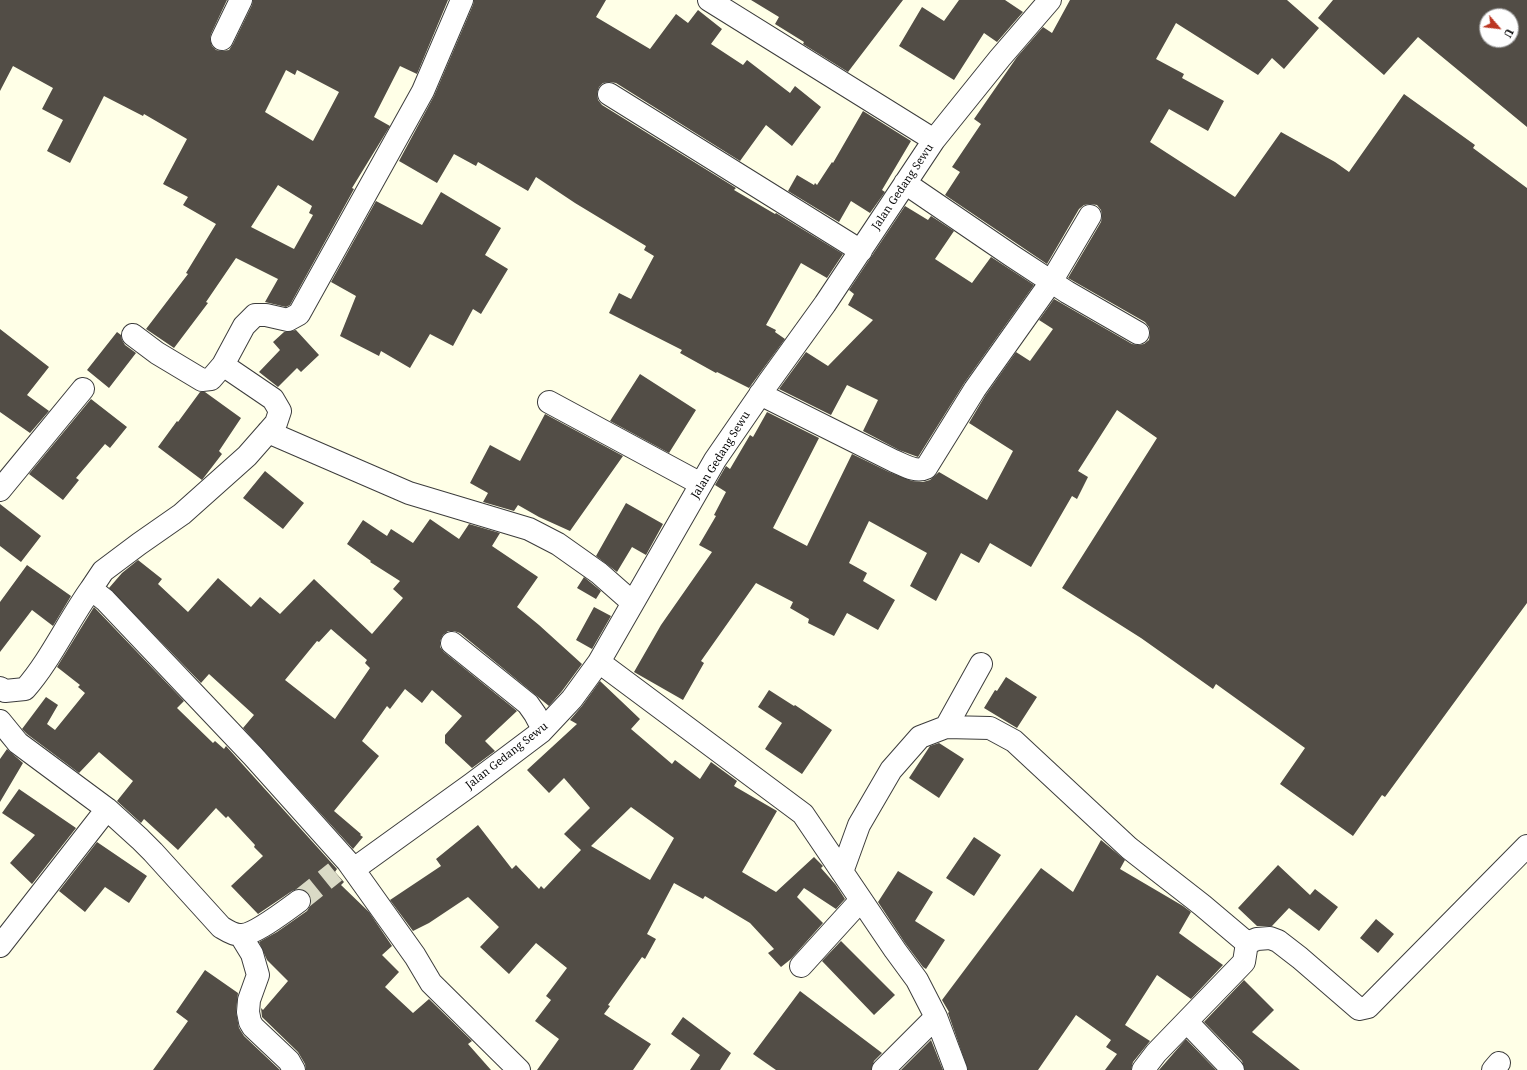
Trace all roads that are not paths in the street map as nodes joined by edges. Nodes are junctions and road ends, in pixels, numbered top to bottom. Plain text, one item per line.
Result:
1 (241, 0) edge
2 (462, 0) edge
3 (709, 0) edge
4 (1050, 0) edge
5 (222, 39) dead end
6 (609, 94) dead end
7 (934, 140) junction
8 (905, 183) junction
9 (1090, 216) dead end
10 (861, 251) junction
11 (1051, 282) junction
12 (1138, 333) dead end
13 (133, 335) dead end
14 (223, 365) junction
15 (83, 389) dead end
16 (760, 394) junction
17 (550, 402) dead end
18 (268, 432) junction
19 (701, 484) junction
20 (0, 490) edge
21 (91, 590) junction
22 (633, 603) junction
23 (452, 643) dead end
24 (599, 662) junction
25 (981, 664) dead end
26 (2, 693) edge
27 (0, 721) edge
28 (946, 727) junction
29 (543, 729) junction
30 (107, 809) junction
31 (1527, 846) edge
32 (346, 868) junction
33 (842, 872) junction
34 (861, 900) junction
35 (299, 901) tunnel mouth
36 (241, 936) junction
37 (1247, 943) junction
38 (0, 946) edge
39 (801, 966) dead end
40 (936, 1017) junction
41 (1187, 1022) junction
42 (294, 1070) edge
43 (519, 1070) edge
44 (883, 1070) edge
45 (956, 1070) edge
46 (1142, 1070) edge
47 (1233, 1070) edge

1 - 5 street
2 - 14 street
3 - 7 street
4 - 7 street, Jalan Gedang Sewu
6 - 10 street
7 - 8 street, Jalan Gedang Sewu
8 - 10 street, Jalan Gedang Sewu
8 - 11 street
9 - 11 street
10 - 16 street, Jalan Gedang Sewu
11 - 12 street
11 - 16 street
13 - 14 street
14 - 18 street
15 - 20 street
16 - 19 street, Jalan Gedang Sewu
17 - 19 street
18 - 21 street
18 - 22 street
19 - 22 street, Jalan Gedang Sewu
21 - 26 street
21 - 32 street
22 - 24 street, Jalan Gedang Sewu
23 - 29 street
24 - 29 street, Jalan Gedang Sewu
24 - 33 street
25 - 28 street
27 - 30 street
28 - 33 street
28 - 37 street
29 - 32 street, Jalan Gedang Sewu
30 - 36 street
30 - 38 street
31 - 37 street
32 - 43 street
33 - 34 street
34 - 39 street
34 - 40 street
35 - 36 street
36 - 42 street
37 - 41 street
40 - 44 street
40 - 45 street
41 - 46 street
41 - 47 street

